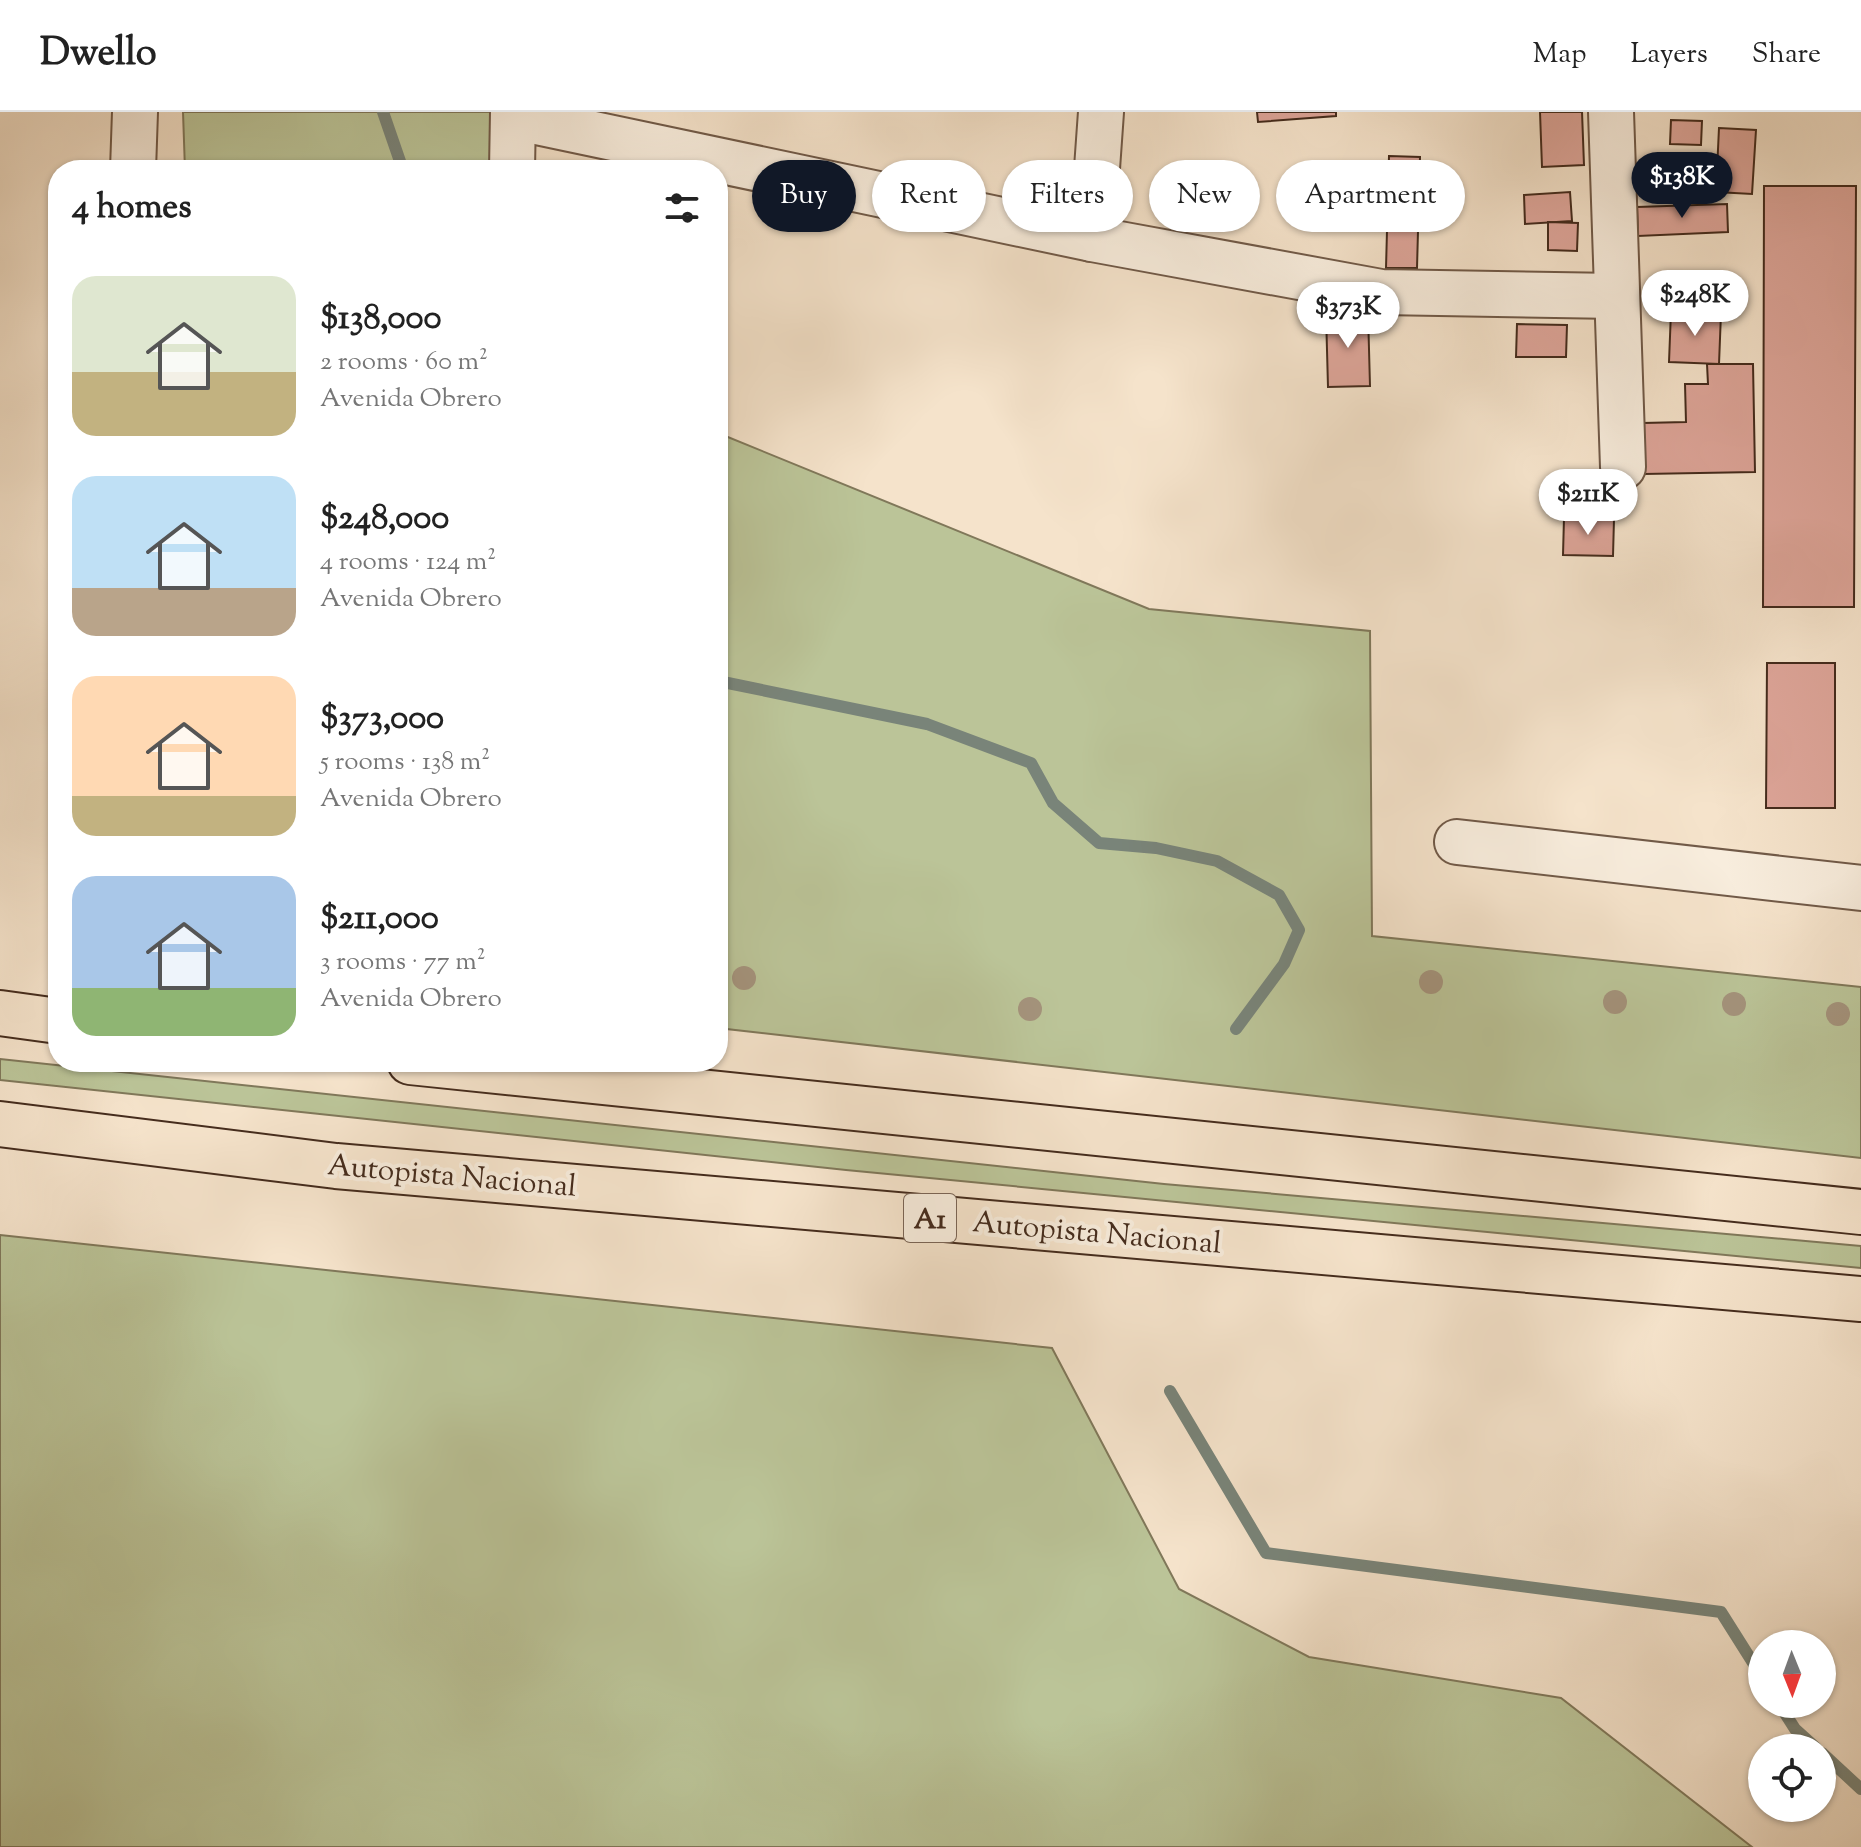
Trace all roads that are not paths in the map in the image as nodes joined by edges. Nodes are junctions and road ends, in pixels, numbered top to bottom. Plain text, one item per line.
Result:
1 (135, 112) edge
2 (1101, 112) edge
3 (1611, 112) edge
4 (513, 114) edge
5 (133, 160) edge
6 (512, 160) edge
7 (726, 160) edge
8 (728, 160) edge
9 (1092, 239) junction
10 (1617, 296) junction
11 (1623, 467) dead end
12 (1457, 842) dead end
13 (1861, 888) edge
14 (0, 1013) edge
15 (48, 1020) edge
16 (507, 1072) edge
17 (0, 1124) edge
18 (1861, 1212) edge
19 (1861, 1299) edge

1 - 5 street
2 - 9 street
3 - 10 street
4 - 6 street
4 - 7 street
8 - 9 street
9 - 10 street
10 - 11 street
12 - 13 street
14 - 15 highway
16 - 18 highway
17 - 19 highway, Autopista Nacional / A1

